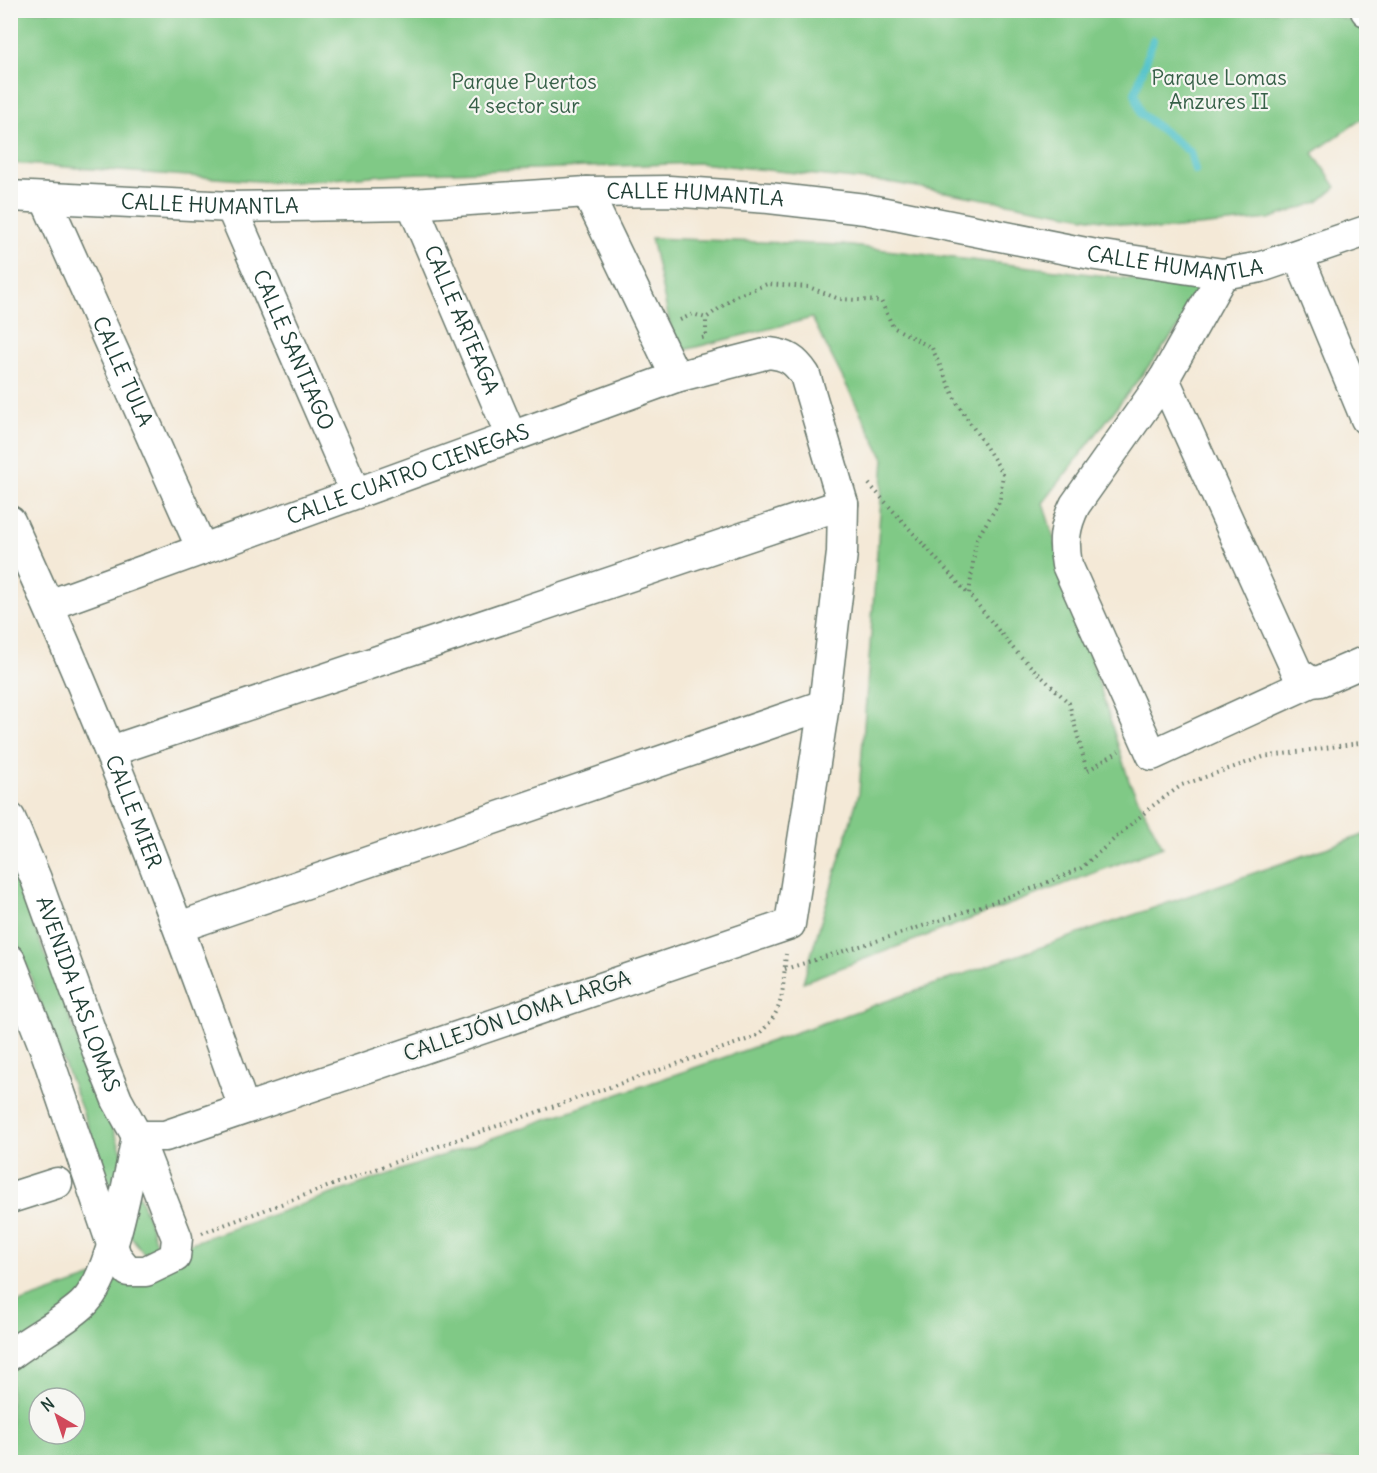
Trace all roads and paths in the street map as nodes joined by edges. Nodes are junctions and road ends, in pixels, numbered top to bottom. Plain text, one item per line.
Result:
1 (587, 192) junction
2 (10, 196) edge
3 (45, 198) junction
4 (412, 204) junction
5 (231, 207) junction
6 (1366, 231) edge
7 (1299, 255) junction
8 (1223, 274) junction
9 (706, 318) junction
10 (677, 321) dead end
11 (696, 340) dead end
12 (676, 376) junction
13 (1164, 380) junction
14 (1366, 419) edge
15 (511, 436) junction
16 (868, 483) dead end
17 (355, 492) junction
18 (843, 504) junction
19 (10, 521) edge
20 (201, 548) junction
21 (969, 594) junction
22 (49, 604) junction
23 (1366, 661) edge
24 (1311, 682) junction
25 (824, 705) junction
26 (1366, 742) edge
27 (1148, 745) junction
28 (111, 751) junction
29 (10, 818) edge
30 (789, 924) junction
31 (179, 927) junction
32 (10, 960) edge
33 (784, 969) junction
34 (244, 1108) junction
35 (137, 1136) junction
36 (57, 1182) dead end
37 (10, 1198) edge
38 (199, 1234) dead end
39 (111, 1244) junction
40 (10, 1355) edge

1 - 4 street, CALLE HUMANTLA
1 - 8 street, CALLE HUMANTLA
1 - 12 street
2 - 3 street, CALLE HUMANTLA
3 - 5 street, CALLE HUMANTLA
3 - 20 street, CALLE TULA
4 - 5 street, CALLE HUMANTLA
4 - 15 street, CALLE ARTEAGA
5 - 17 street, CALLE SANTIAGO
6 - 7 street, CALLE HUMANTLA
7 - 8 street, CALLE HUMANTLA
7 - 14 street
8 - 13 street
9 - 10 path
9 - 11 path
9 - 21 path
12 - 15 street, CALLE CUATRO CIENEGAS
12 - 18 street, CALLE CUATRO CIENEGAS
13 - 24 street
13 - 27 street
15 - 17 street, CALLE CUATRO CIENEGAS
16 - 21 path
17 - 20 street, CALLE CUATRO CIENEGAS
18 - 25 street
18 - 28 street
19 - 22 street, CALLE MIER
20 - 22 street, CALLE CUATRO CIENEGAS
21 - 27 path
22 - 28 street, CALLE MIER
23 - 24 street
24 - 27 street
25 - 30 street
25 - 31 street
26 - 33 path
28 - 31 street, CALLE MIER
29 - 35 street, AVENIDA LAS LOMAS
30 - 33 path
30 - 34 street, CALLEJÓN LOMA LARGA
31 - 34 street, CALLE MIER
32 - 39 street
33 - 38 path
34 - 35 street, CALLEJÓN LOMA LARGA
35 - 39 street
35 - 39 street, AVENIDA LAS LOMAS
36 - 37 street
39 - 40 street

